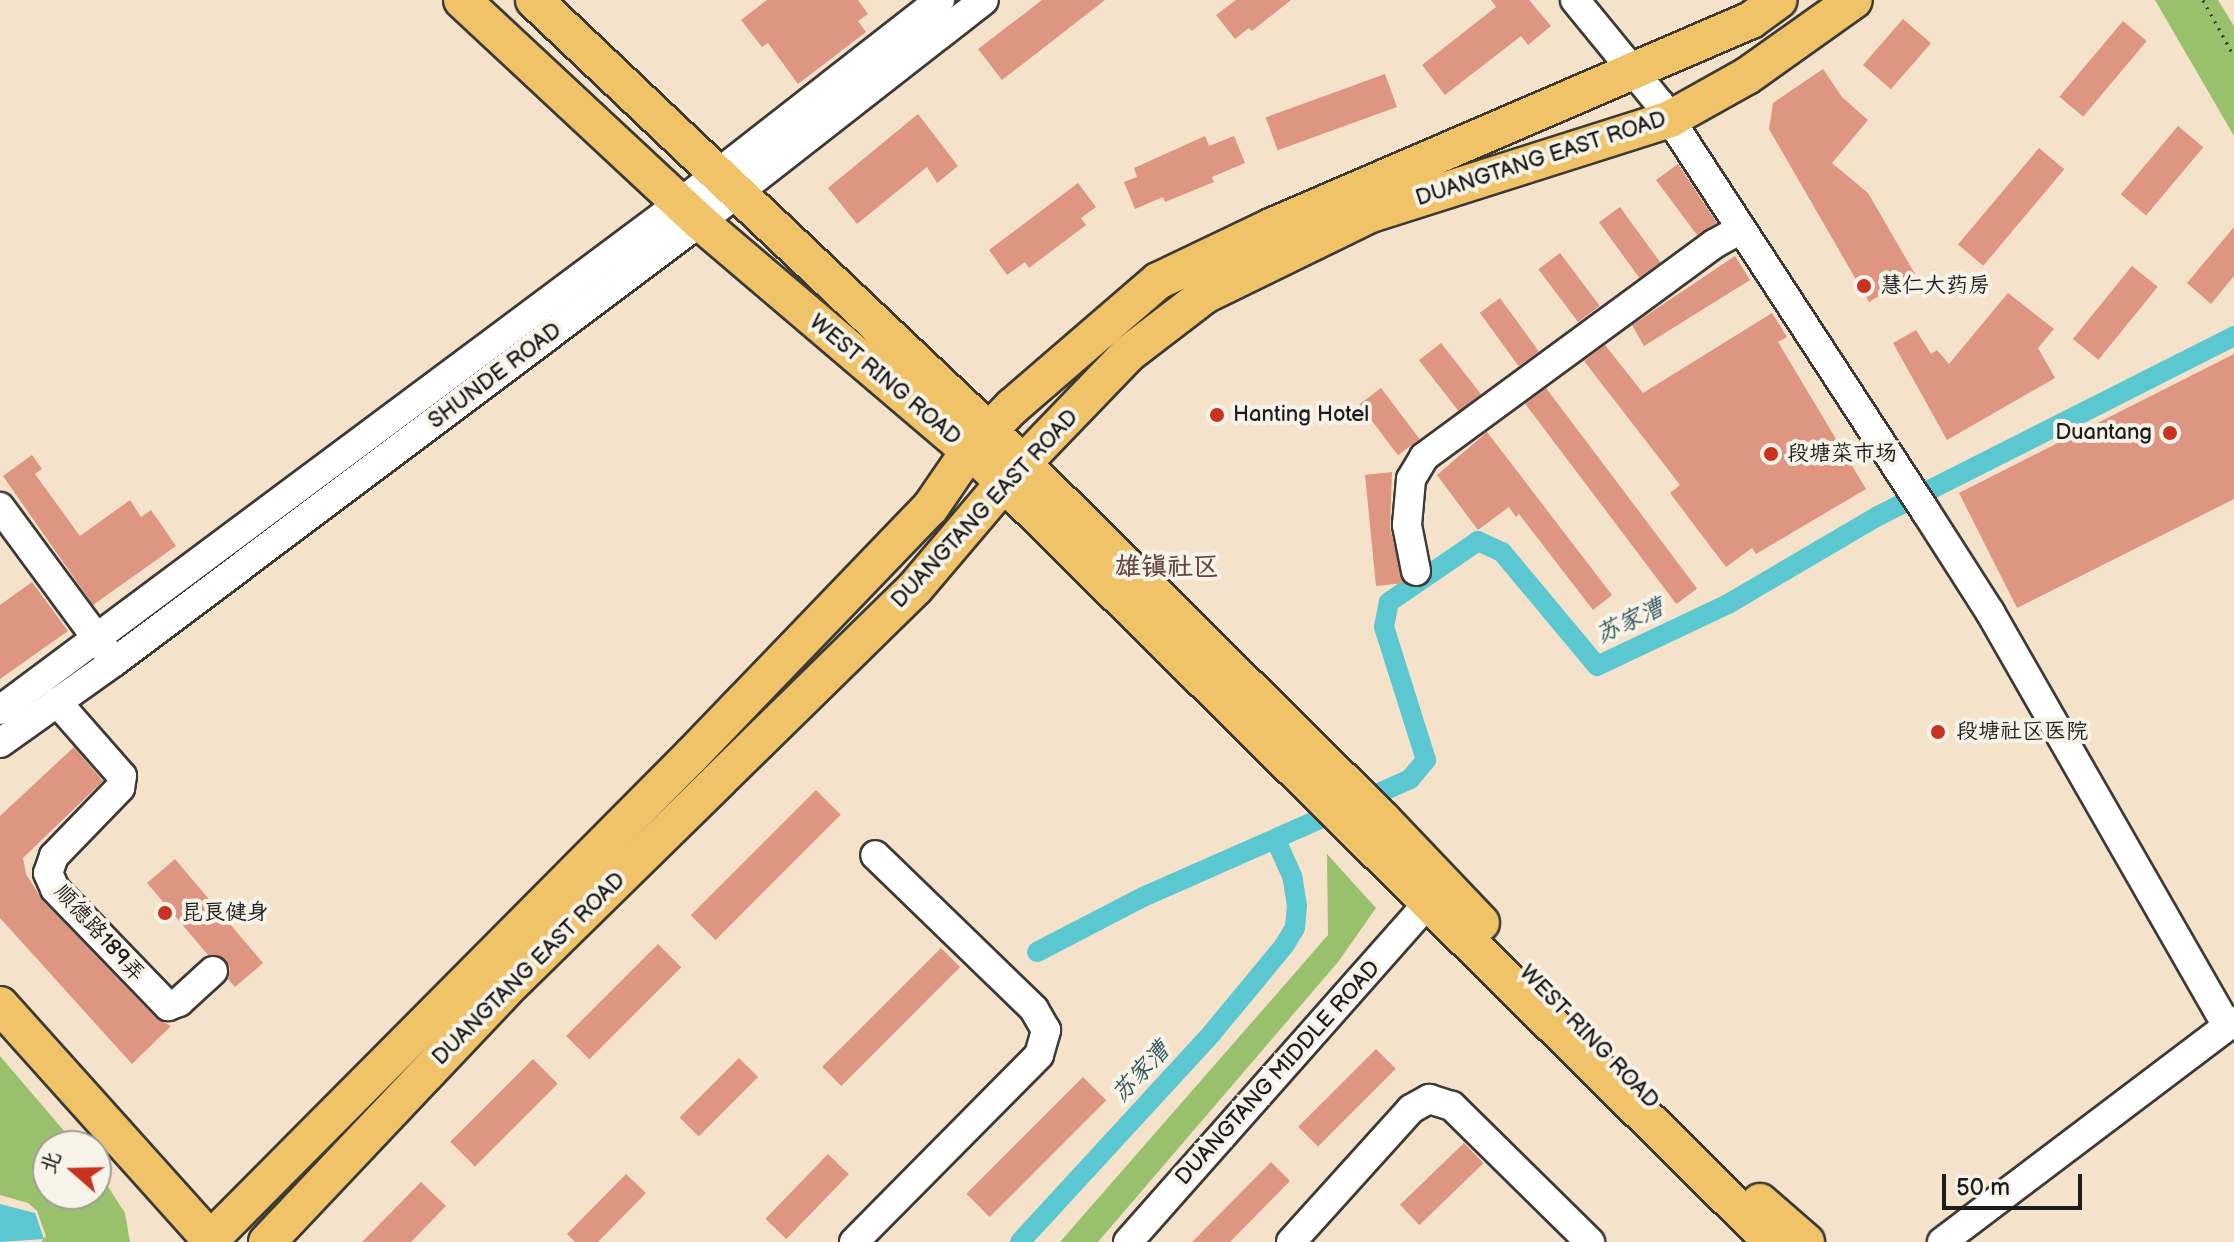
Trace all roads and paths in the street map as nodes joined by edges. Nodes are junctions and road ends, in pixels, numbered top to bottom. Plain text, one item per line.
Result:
1 (462, 0) edge
2 (534, 0) edge
3 (940, 0) edge
4 (984, 0) edge
5 (1575, 0) edge
6 (1779, 0) edge
7 (1854, 0) edge
8 (2203, 0) edge
9 (2234, 56) edge
10 (1632, 70) junction
11 (1670, 119) junction
12 (727, 184) junction
13 (690, 212) junction
14 (1741, 229) junction
15 (1073, 413) junction
16 (979, 441) junction
17 (1013, 473) junction
18 (1065, 505) junction
19 (0, 507) edge
20 (1416, 571) dead end
21 (97, 639) junction
22 (114, 662) junction
23 (57, 702) junction
24 (0, 710) edge
25 (0, 743) edge
26 (1309, 768) junction
27 (1372, 830) junction
28 (875, 855) dead end
29 (1427, 904) junction
30 (213, 971) dead end
31 (0, 1005) edge
32 (2230, 1023) edge
33 (211, 1241) edge
34 (267, 1242) edge
35 (854, 1242) edge
36 (1128, 1242) edge
37 (1291, 1242) edge
38 (1590, 1242) edge
39 (1772, 1242) edge
40 (1806, 1242) edge
41 (1942, 1242) edge

1 - 13 main road, WEST RING ROAD
2 - 12 main road, WEST RING ROAD
3 - 12 street, SHUNDE ROAD
4 - 12 street, SHUNDE ROAD
5 - 10 street
6 - 10 main road, DUANGTANG EAST ROAD
7 - 11 main road, DUANGTANG EAST ROAD
8 - 9 path
10 - 11 street
10 - 16 main road, DUANGTANG EAST ROAD
11 - 14 street
11 - 15 main road, DUANGTANG EAST ROAD
12 - 13 street, SHUNDE ROAD
12 - 16 main road, WEST RING ROAD
13 - 16 main road, WEST RING ROAD
13 - 21 street, SHUNDE ROAD
13 - 22 street, SHUNDE ROAD
14 - 20 street
14 - 32 street
15 - 17 main road, DUANGTANG EAST ROAD
15 - 18 main road
16 - 17 main road, WEST RING ROAD
16 - 33 main road, DUANGTANG EAST ROAD
17 - 18 main road, WEST RING ROAD
17 - 26 main road, WEST RING ROAD
17 - 34 main road, DUANGTANG EAST ROAD
18 - 26 main road, WEST RING ROAD
19 - 21 street
21 - 22 street
21 - 24 street, SHUNDE ROAD
22 - 23 street, SHUNDE ROAD
23 - 25 street, SHUNDE ROAD
23 - 30 street, 顺德路189弄
26 - 27 main road
27 - 29 main road, WEST RING ROAD
27 - 40 main road, WEST RING ROAD
28 - 35 street
29 - 36 street, DUANGTANG MIDDLE ROAD
29 - 39 main road, WEST RING ROAD
31 - 33 main road
32 - 41 street
37 - 38 street

